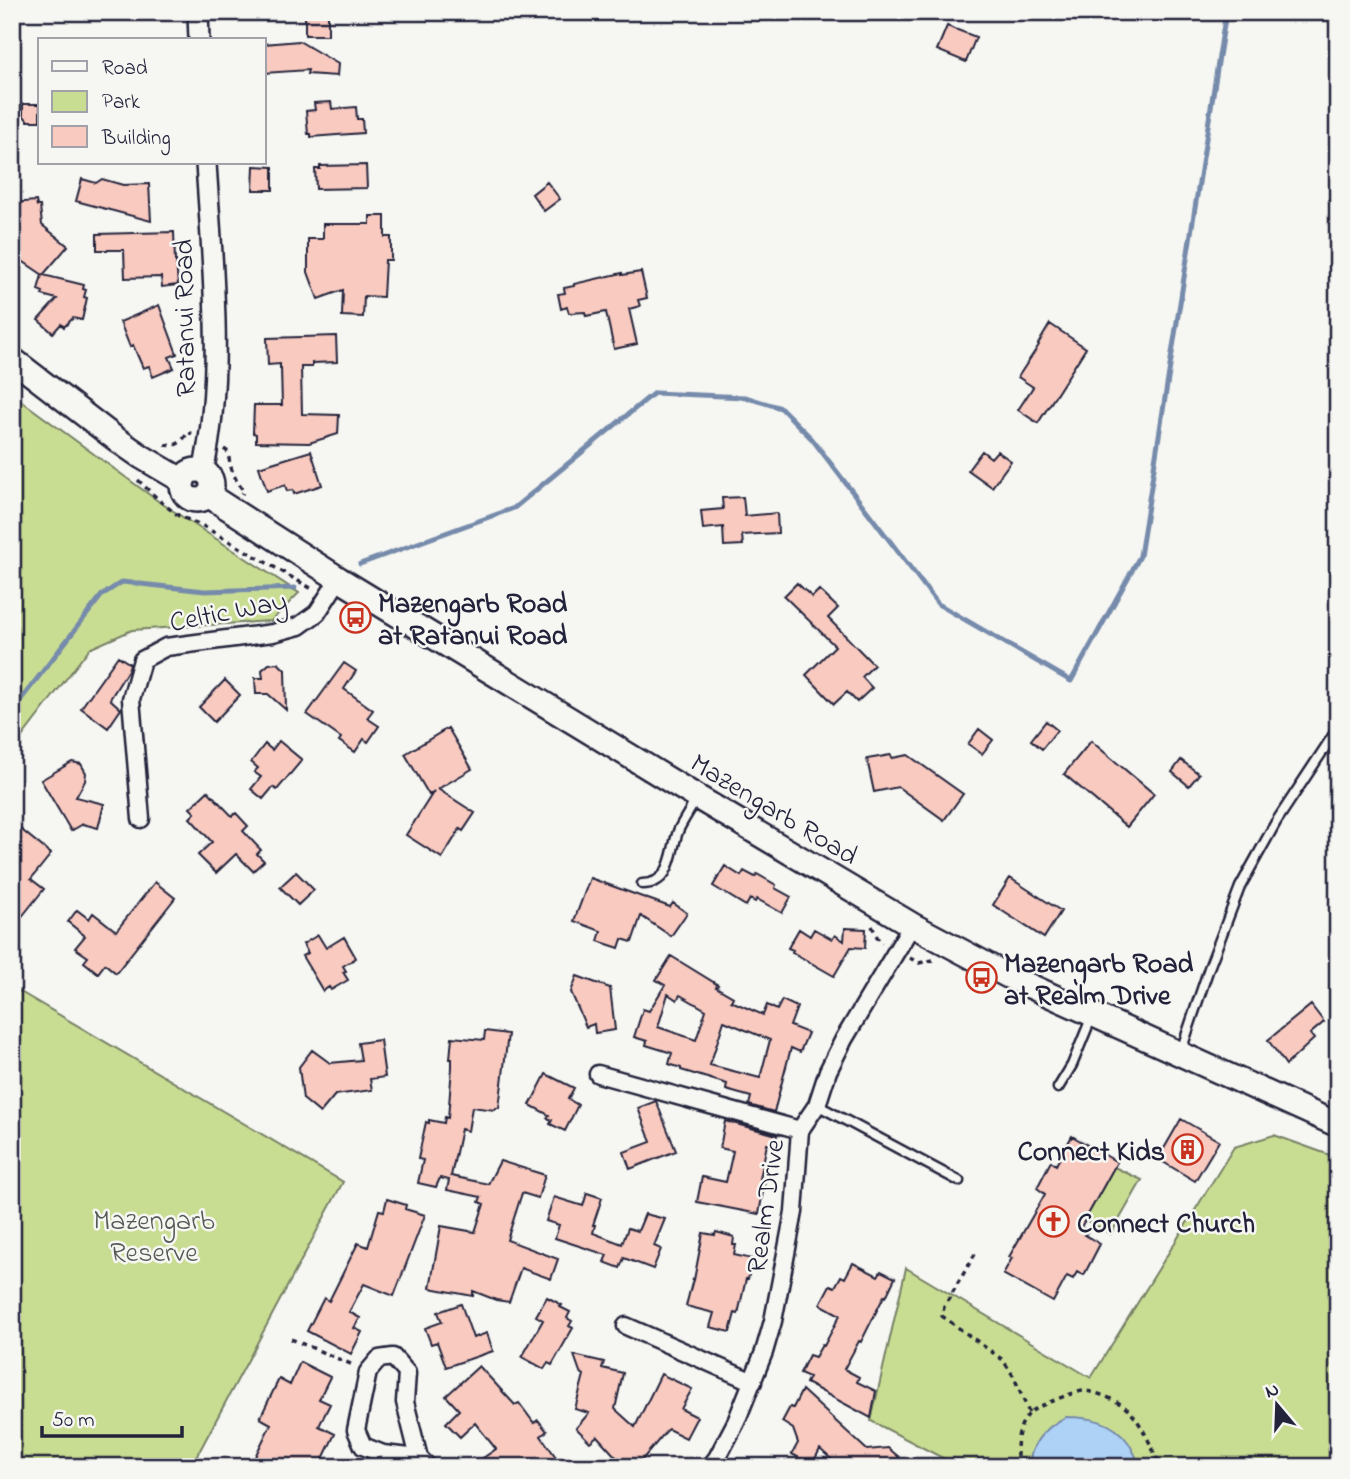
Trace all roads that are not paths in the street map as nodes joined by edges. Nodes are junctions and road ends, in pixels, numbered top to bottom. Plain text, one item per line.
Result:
1 (198, 12) edge
2 (199, 38) edge
3 (206, 164) edge
4 (12, 359) edge
5 (193, 476) junction
6 (339, 579) junction
7 (1338, 728) edge
8 (698, 797) junction
9 (141, 819) dead end
10 (642, 884) dead end
11 (912, 925) junction
12 (1093, 1013) junction
13 (1180, 1054) junction
14 (598, 1074) dead end
15 (1058, 1088) dead end
16 (817, 1105) junction
17 (1338, 1125) edge
18 (800, 1130) junction
19 (959, 1181) dead end
20 (626, 1326) dead end
21 (752, 1382) junction
22 (424, 1462) edge
23 (714, 1462) edge
24 (732, 1467) edge

1 - 2 street
3 - 5 street, Ratanui Road
4 - 5 main road
5 - 6 main road, Mazengarb Road
6 - 8 main road, Mazengarb Road
6 - 9 street, Celtic Way
7 - 13 lane
8 - 10 lane
8 - 11 main road, Mazengarb Road
11 - 12 main road, Mazengarb Road
11 - 16 street, Realm Drive
12 - 13 main road, Mazengarb Road
12 - 15 lane
13 - 17 main road, Mazengarb Road
14 - 18 street
16 - 18 street, Realm Drive
16 - 19 lane
18 - 21 street, Realm Drive
20 - 21 street
21 - 23 street, Realm Drive
22 - 22 street
23 - 24 street

